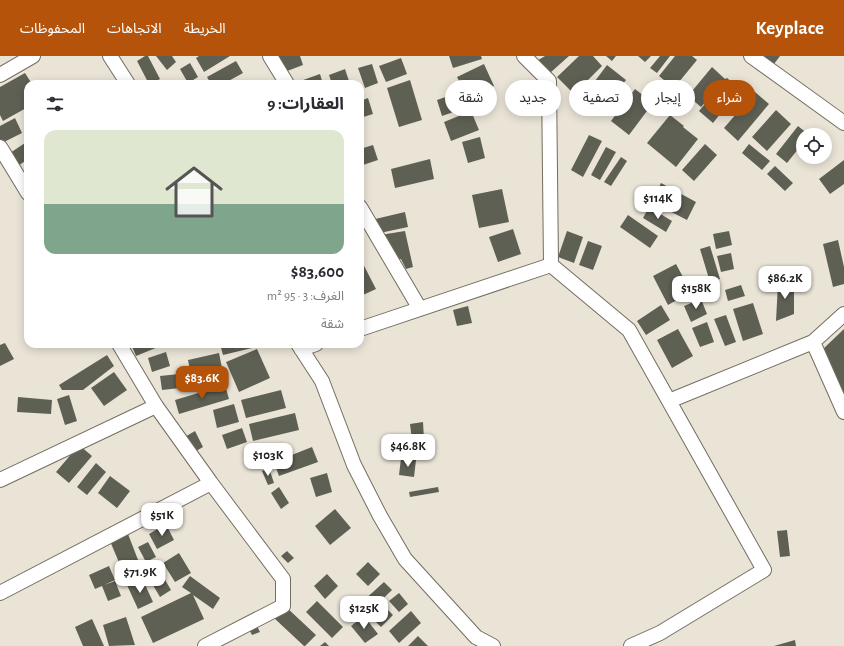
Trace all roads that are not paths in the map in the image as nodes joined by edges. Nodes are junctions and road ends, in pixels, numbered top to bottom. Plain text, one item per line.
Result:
1 (33, 56) edge
2 (110, 56) edge
3 (270, 56) edge
4 (524, 56) edge
5 (752, 56) edge
6 (0, 75) edge
7 (125, 80) edge
8 (285, 80) edge
9 (844, 123) edge
10 (0, 147) edge
11 (24, 186) edge
12 (364, 214) edge
13 (551, 265) junction
14 (420, 309) junction
15 (844, 314) edge
16 (364, 328) edge
17 (813, 342) junction
18 (121, 348) edge
19 (300, 348) edge
20 (669, 401) junction
21 (156, 406) junction
22 (844, 412) edge
23 (0, 480) edge
24 (212, 483) junction
25 (0, 593) edge
26 (205, 646) edge
27 (493, 646) edge
28 (631, 646) edge

1 - 6 street
2 - 7 street
3 - 8 street
4 - 13 street
5 - 9 street
10 - 11 street
12 - 14 street
13 - 14 street
13 - 20 street
14 - 16 street
15 - 17 street
17 - 20 street
17 - 22 street
18 - 21 street
19 - 27 street
20 - 28 street
21 - 23 street
21 - 24 street
24 - 25 street
24 - 26 street

